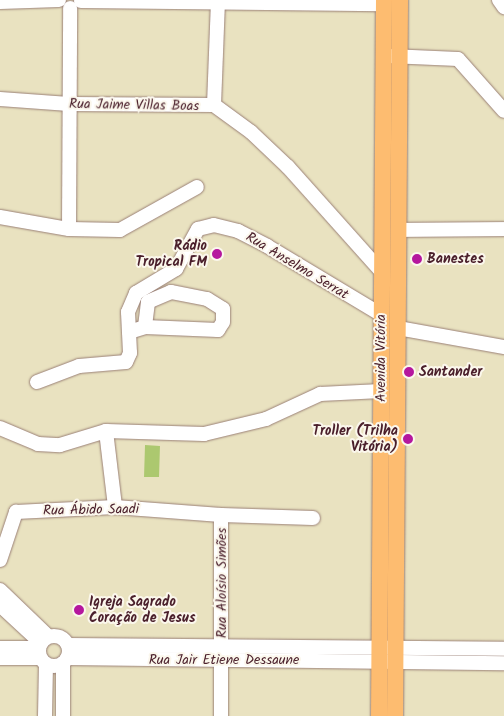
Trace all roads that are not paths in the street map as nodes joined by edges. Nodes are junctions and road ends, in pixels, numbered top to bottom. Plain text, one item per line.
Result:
1 (499, 0) edge
2 (389, 1) edge
3 (0, 2) edge
4 (70, 2) edge
5 (218, 2) edge
6 (504, 7) edge
7 (391, 56) junction
8 (0, 99) edge
9 (69, 104) junction
10 (214, 105) junction
11 (504, 112) edge
12 (197, 187) dead end
13 (0, 217) edge
14 (69, 229) junction
15 (504, 229) edge
16 (398, 230) junction
17 (382, 246) junction
18 (360, 247) junction
19 (382, 272) junction
20 (382, 308) junction
21 (145, 327) junction
22 (398, 328) junction
23 (129, 332) junction
24 (504, 347) edge
25 (37, 382) dead end
26 (381, 391) junction
27 (0, 428) edge
28 (106, 431) junction
29 (115, 507) junction
30 (219, 515) junction
31 (312, 518) dead end
32 (0, 560) edge
33 (0, 590) edge
34 (0, 605) edge
35 (0, 648) edge
36 (504, 649) edge
37 (43, 650) junction
38 (388, 653) junction
39 (222, 654) junction
40 (66, 655) junction
41 (0, 658) edge
42 (504, 663) edge
43 (45, 716) edge
44 (63, 716) edge
45 (221, 716) edge
46 (379, 716) edge
47 (395, 716) edge

1 - 6 street
2 - 5 street
2 - 7 main road, Avenida Vitória
3 - 4 street
4 - 5 street
4 - 9 street
5 - 10 street
7 - 11 street
7 - 16 main road, Avenida Vitória
7 - 17 main road, Avenida Vitória
8 - 9 street, Rua Jaime Villas Boas
9 - 10 street, Rua Jaime Villas Boas
9 - 14 street
10 - 18 street, Rua Jaime Villas Boas
12 - 14 street
13 - 14 street
15 - 16 street
16 - 22 main road, Avenida Vitória
17 - 18 street
17 - 19 main road, Avenida Vitória
18 - 19 street, Rua Jaime Villas Boas
19 - 20 main road, Avenida Vitória
20 - 22 main road
20 - 23 street, Rua Anselmo Serrat
20 - 26 main road, Avenida Vitória
21 - 21 street
21 - 23 street
22 - 24 street
22 - 38 main road, Avenida Vitória
23 - 25 street, Rua Anselmo Serrat
26 - 28 street
26 - 38 main road, Avenida Vitória
27 - 28 street
28 - 29 street
29 - 30 street, Rua Ábido Saadi
29 - 32 street, Rua Ábido Saadi
30 - 31 street, Rua Ábido Saadi
30 - 39 street, Rua Aloísio Simões
33 - 37 street
34 - 37 street
35 - 37 street
36 - 38 street
37 - 40 street, Rua Jair Etiene Dessaune
37 - 40 street
37 - 41 street
37 - 43 street
38 - 39 street, Rua Jair Etiene Dessaune
38 - 42 street
38 - 46 main road, Avenida Vitória
38 - 47 main road, Avenida Vitória
39 - 40 street, Rua Jair Etiene Dessaune
39 - 45 street, Rua Aloísio Simões
40 - 44 street

